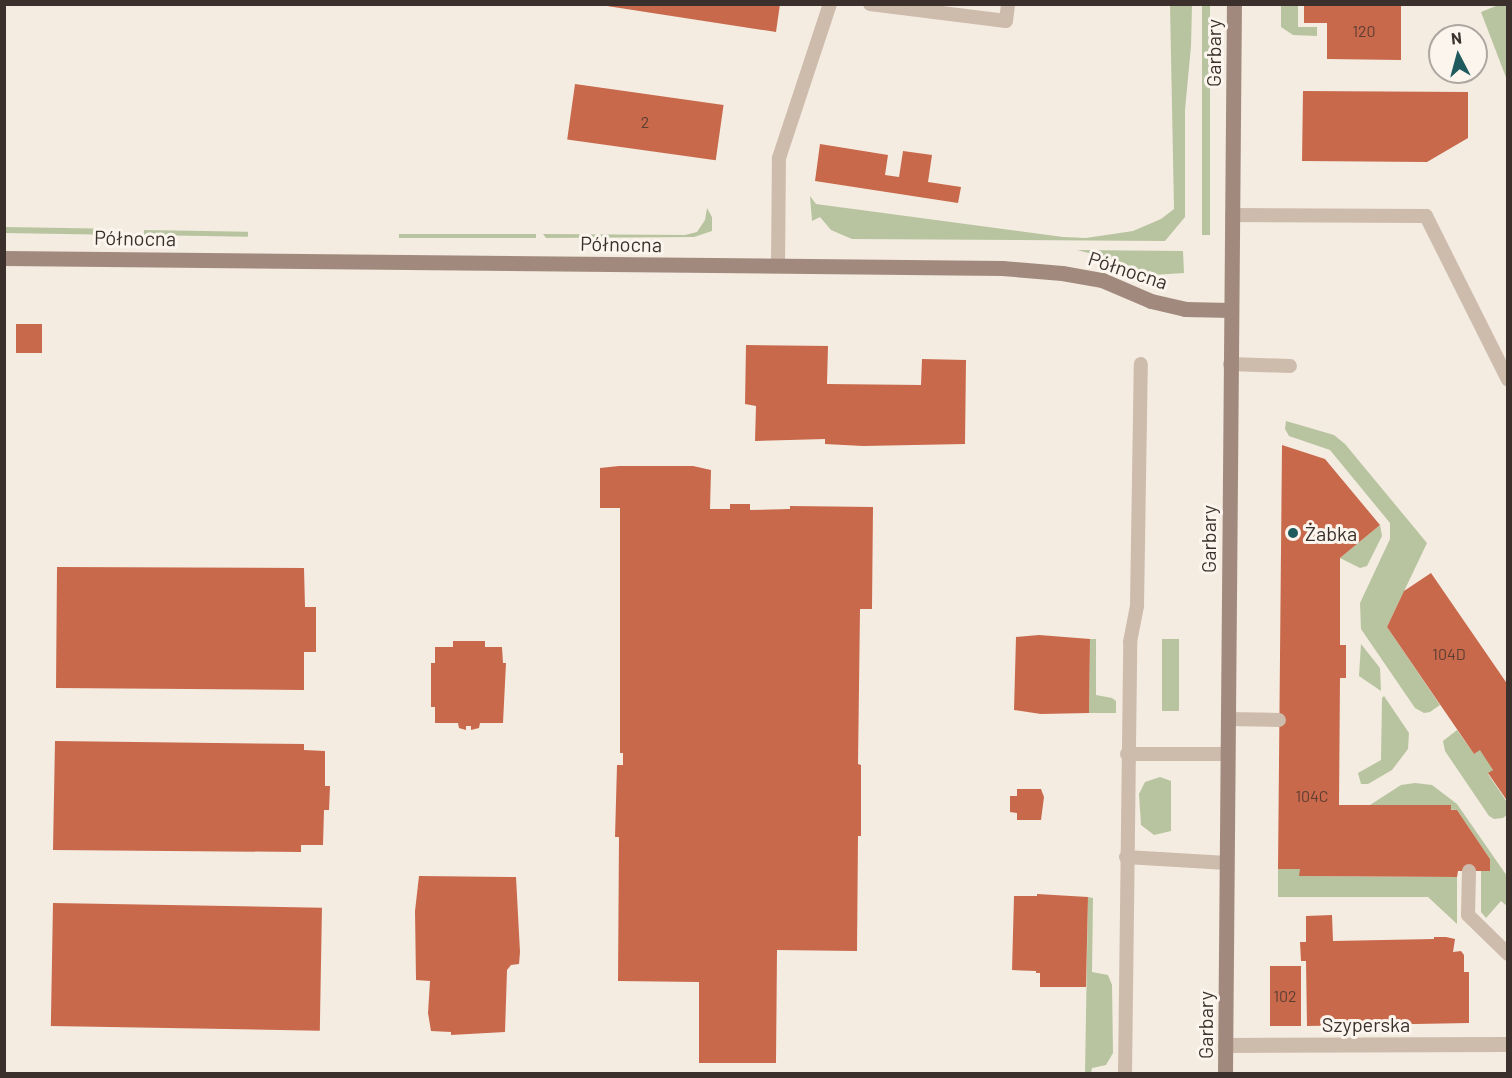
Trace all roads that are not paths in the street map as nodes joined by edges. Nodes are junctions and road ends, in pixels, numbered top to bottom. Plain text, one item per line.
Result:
1 (830, 4) edge
2 (870, 4) edge
3 (1008, 4) edge
4 (1234, 4) edge
5 (1232, 215) junction
6 (4, 258) edge
7 (778, 266) junction
8 (1231, 310) junction
9 (1141, 364) dead end
10 (1230, 364) junction
11 (1290, 366) dead end
12 (1508, 380) edge
13 (1228, 719) junction
14 (1279, 720) dead end
15 (1127, 754) junction
16 (1228, 754) junction
17 (1126, 857) junction
18 (1227, 863) junction
19 (1469, 871) dead end
20 (1508, 954) edge
21 (1508, 1044) edge
22 (1226, 1045) junction
23 (1125, 1074) edge
24 (1226, 1074) edge

1 - 7 lane
2 - 3 lane
4 - 5 street, Garbary
5 - 8 street, Garbary
5 - 12 lane
6 - 7 street, Północna
7 - 8 street, Północna
8 - 10 street, Garbary
9 - 15 lane
10 - 11 lane
10 - 13 street, Garbary
13 - 14 lane
13 - 16 street, Garbary
15 - 16 lane
15 - 17 lane
16 - 18 street, Garbary
17 - 18 lane
17 - 23 lane
18 - 22 street, Garbary
19 - 20 lane
21 - 22 street, Szyperska
22 - 24 street, Garbary

